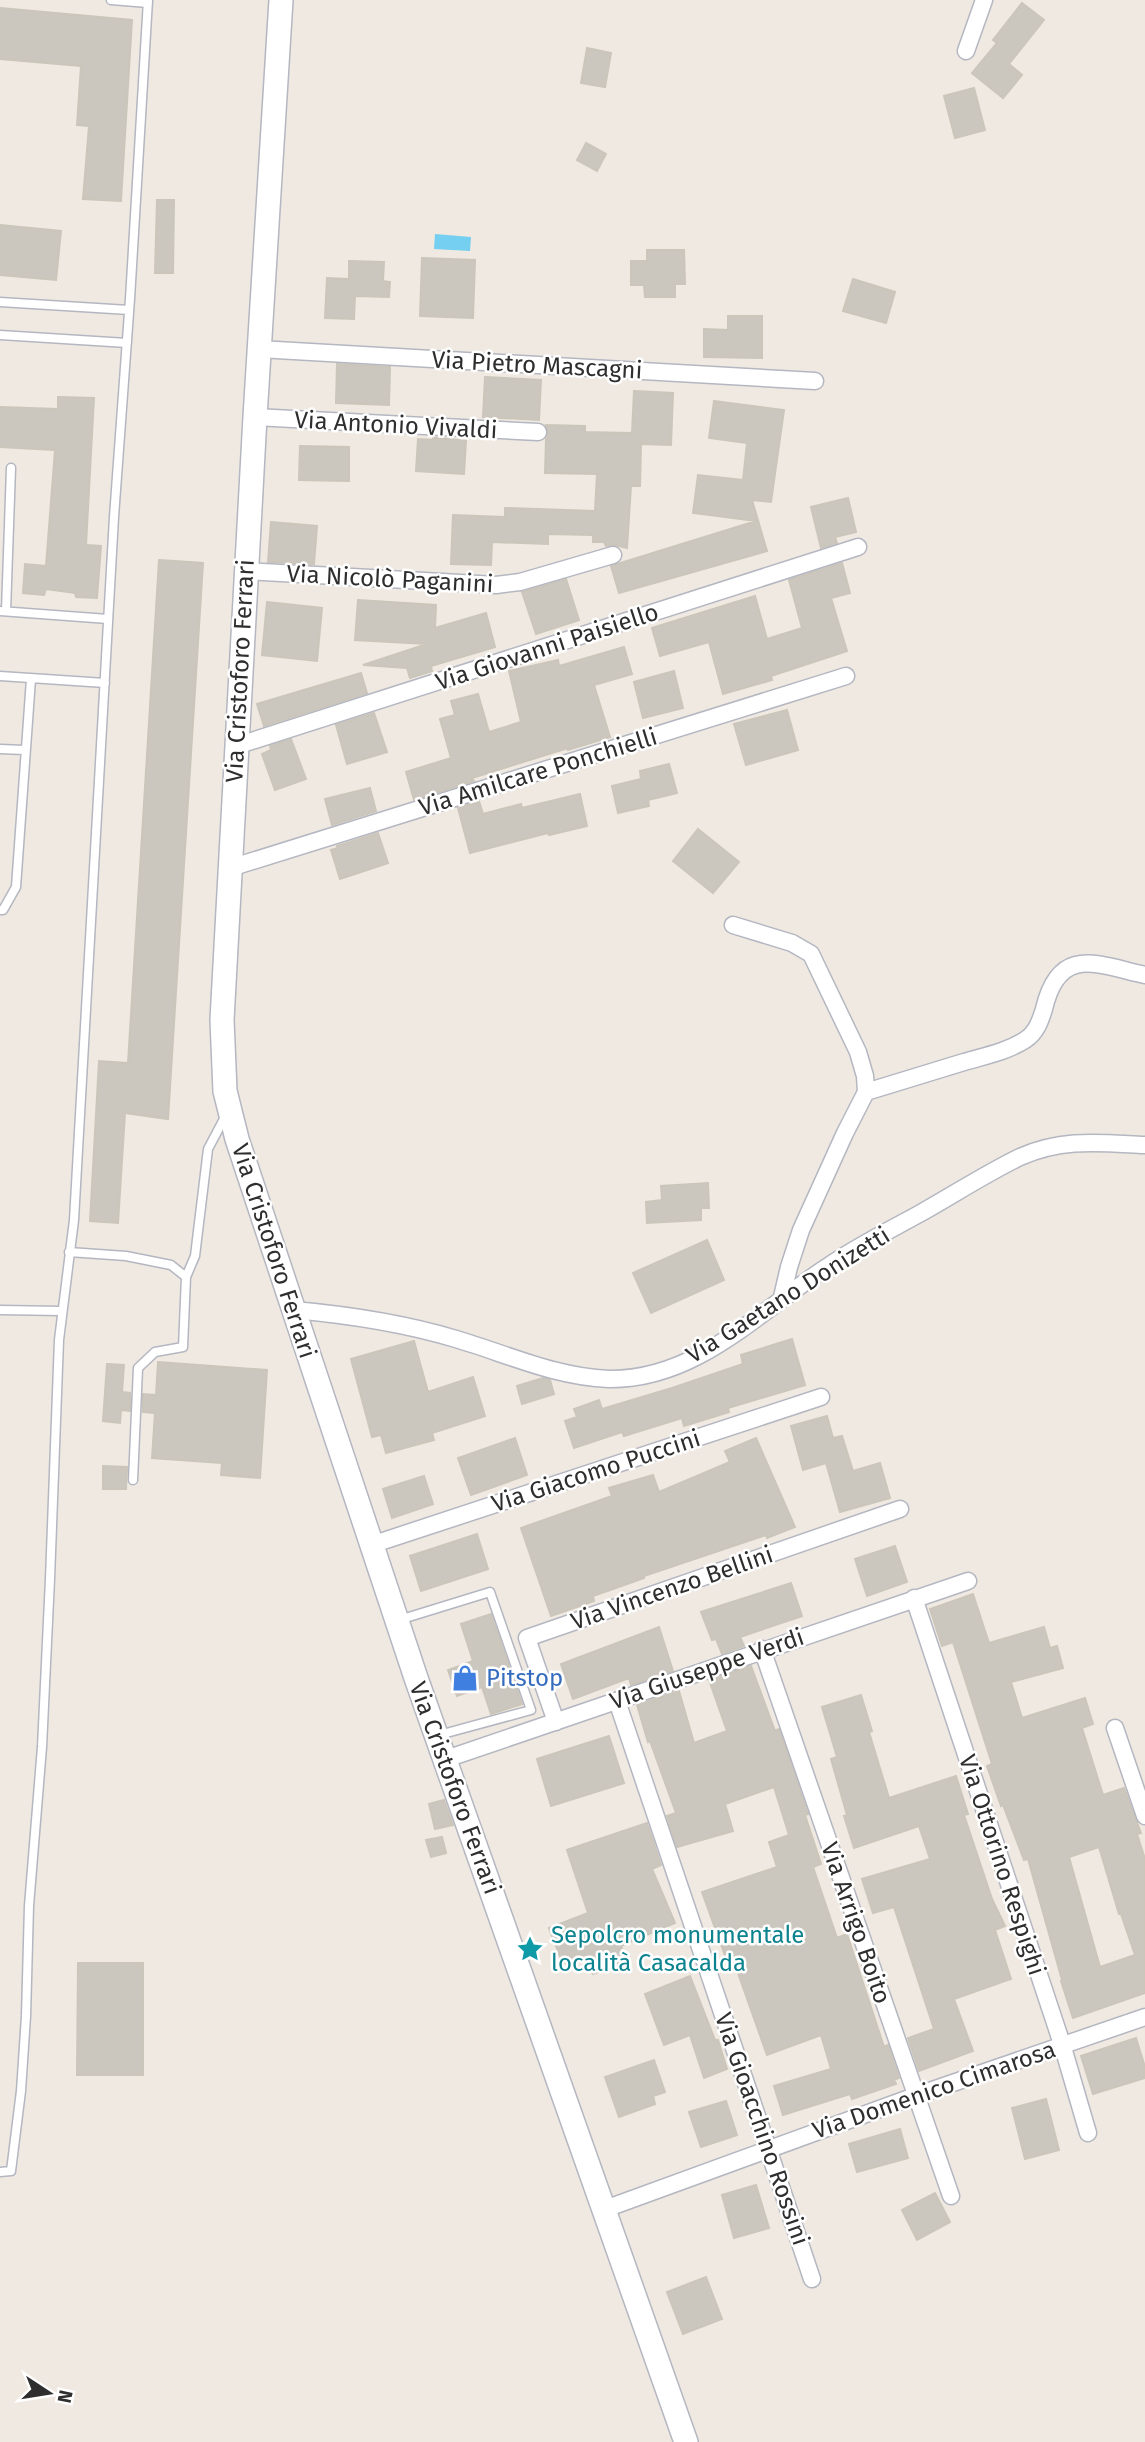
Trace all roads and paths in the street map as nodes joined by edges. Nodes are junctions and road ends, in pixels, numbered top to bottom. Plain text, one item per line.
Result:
1 (111, 0) edge
2 (281, 0) edge
3 (984, 0) edge
4 (148, 2) edge
5 (966, 51) dead end
6 (0, 302) edge
7 (129, 310) junction
8 (0, 335) edge
9 (127, 342) junction
10 (258, 349) junction
11 (815, 381) dead end
12 (255, 417) junction
13 (538, 432) dead end
14 (11, 468) dead end
15 (858, 547) dead end
16 (614, 555) dead end
17 (246, 572) junction
18 (3, 611) edge
19 (108, 619) junction
20 (0, 676) edge
21 (846, 676) dead end
22 (31, 680) junction
23 (105, 683) junction
24 (236, 746) junction
25 (0, 749) edge
26 (24, 750) junction
27 (230, 868) junction
28 (0, 910) edge
29 (733, 925) dead end
30 (1145, 975) edge
31 (866, 1092) junction
32 (229, 1110) junction
33 (1145, 1145) edge
34 (69, 1252) junction
35 (187, 1277) junction
36 (782, 1297) junction
37 (0, 1310) edge
38 (295, 1310) junction
39 (62, 1311) junction
40 (821, 1397) dead end
41 (133, 1480) dead end
42 (900, 1509) dead end
43 (371, 1545) junction
44 (968, 1581) dead end
45 (914, 1598) junction
46 (397, 1620) junction
47 (762, 1650) junction
48 (617, 1701) junction
49 (556, 1721) junction
50 (1115, 1728) dead end
51 (436, 1736) junction
52 (446, 1759) junction
53 (1145, 1816) edge
54 (1145, 2017) edge
55 (1062, 2044) junction
56 (915, 2096) junction
57 (1088, 2133) dead end
58 (769, 2148) junction
59 (0, 2172) edge
60 (951, 2196) dead end
61 (605, 2209) junction
62 (812, 2279) dead end
63 (686, 2442) edge

1 - 4 lane
2 - 10 main road, Via Cristoforo Ferrari
3 - 5 street
4 - 7 lane
6 - 7 lane
7 - 9 lane
8 - 9 lane
9 - 19 lane
10 - 11 street, Via Pietro Mascagni
10 - 12 main road, Via Cristoforo Ferrari
12 - 13 street, Via Antonio Vivaldi
12 - 17 main road, Via Cristoforo Ferrari
14 - 18 lane
15 - 24 street, Via Giovanni Paisiello
16 - 17 street, Via Nicolò Paganini
17 - 24 main road, Via Cristoforo Ferrari
18 - 19 lane
19 - 23 lane
20 - 22 lane
21 - 27 street, Via Amilcare Ponchielli
22 - 23 lane
22 - 26 lane
23 - 34 lane
24 - 27 main road, Via Cristoforo Ferrari
25 - 26 lane
26 - 28 lane
27 - 32 main road, Via Cristoforo Ferrari
29 - 31 street
30 - 31 street
31 - 36 street
32 - 35 lane
32 - 38 main road, Via Cristoforo Ferrari
33 - 36 street, Via Gaetano Donizetti
34 - 35 lane
34 - 39 lane
35 - 41 lane
36 - 38 street, Via Gaetano Donizetti
37 - 39 lane
38 - 43 main road, Via Cristoforo Ferrari
39 - 59 lane
40 - 43 street, Via Giacomo Puccini
42 - 49 street, Via Vincenzo Bellini
43 - 46 main road, Via Cristoforo Ferrari
44 - 45 street, Via Giuseppe Verdi
45 - 47 street, Via Giuseppe Verdi
45 - 55 street, Via Ottorino Respighi
46 - 51 main road, Via Cristoforo Ferrari
46 - 51 lane
47 - 48 street, Via Giuseppe Verdi
47 - 56 street, Via Arrigo Boito
48 - 49 street, Via Giuseppe Verdi
48 - 58 street, Via Gioacchino Rossini
49 - 52 street, Via Giuseppe Verdi
50 - 53 street
51 - 52 main road, Via Cristoforo Ferrari
52 - 61 main road, Via Cristoforo Ferrari
54 - 55 street, Via Domenico Cimarosa
55 - 56 street, Via Domenico Cimarosa
55 - 57 street, Via Ottorino Respighi
56 - 58 street, Via Domenico Cimarosa
56 - 60 street, Via Arrigo Boito
58 - 61 street, Via Domenico Cimarosa
58 - 62 street, Via Gioacchino Rossini
61 - 63 main road, Via Cristoforo Ferrari

